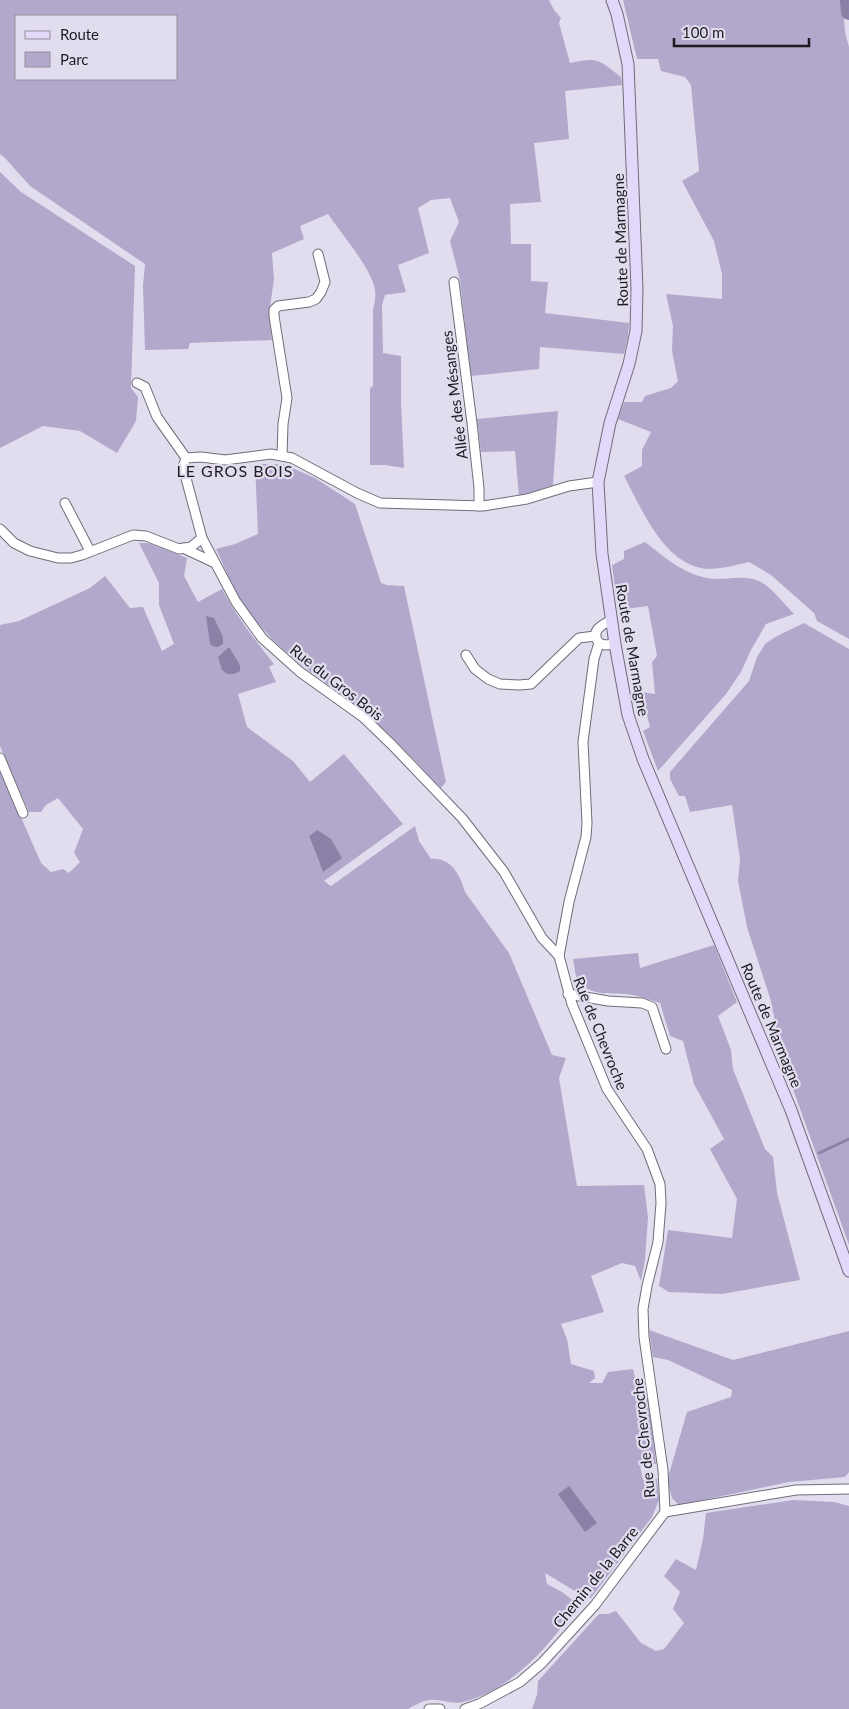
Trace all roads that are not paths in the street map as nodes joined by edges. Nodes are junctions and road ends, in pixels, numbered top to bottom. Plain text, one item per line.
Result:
1 (612, 0) edge
2 (318, 254) dead end
3 (454, 282) dead end
4 (137, 383) dead end
5 (282, 456) junction
6 (186, 458) junction
7 (598, 482) junction
8 (65, 503) dead end
9 (479, 506) junction
10 (0, 529) edge
11 (202, 538) junction
12 (183, 548) junction
13 (90, 551) junction
14 (215, 563) junction
15 (612, 620) junction
16 (597, 640) junction
17 (615, 644) junction
18 (466, 655) dead end
19 (0, 758) edge
20 (23, 813) dead end
21 (559, 956) junction
22 (568, 994) junction
23 (666, 1049) dead end
24 (849, 1271) edge
25 (849, 1489) edge
26 (665, 1512) junction
27 (429, 1709) edge
28 (440, 1709) edge
29 (465, 1709) edge

1 - 7 main road, Route de Marmagne
2 - 5 street
3 - 9 street, Allée des Mésanges
4 - 6 street
5 - 6 street
5 - 9 street
6 - 11 street, Rue du Gros Bois
7 - 9 street
7 - 15 main road, Route de Marmagne
8 - 13 street
10 - 13 street
11 - 12 street
11 - 14 street, Rue du Gros Bois
12 - 13 street
12 - 14 street
14 - 21 street, Rue du Gros Bois
15 - 16 street
15 - 17 main road, Route de Marmagne
16 - 17 street
16 - 18 street
16 - 21 street, Rue de Chevroche
17 - 24 main road, Route de Marmagne
19 - 20 street
21 - 22 street, Rue de Chevroche
22 - 23 street
22 - 26 street, Rue de Chevroche
25 - 26 street
26 - 29 street, Chemin de la Barre
27 - 28 street

